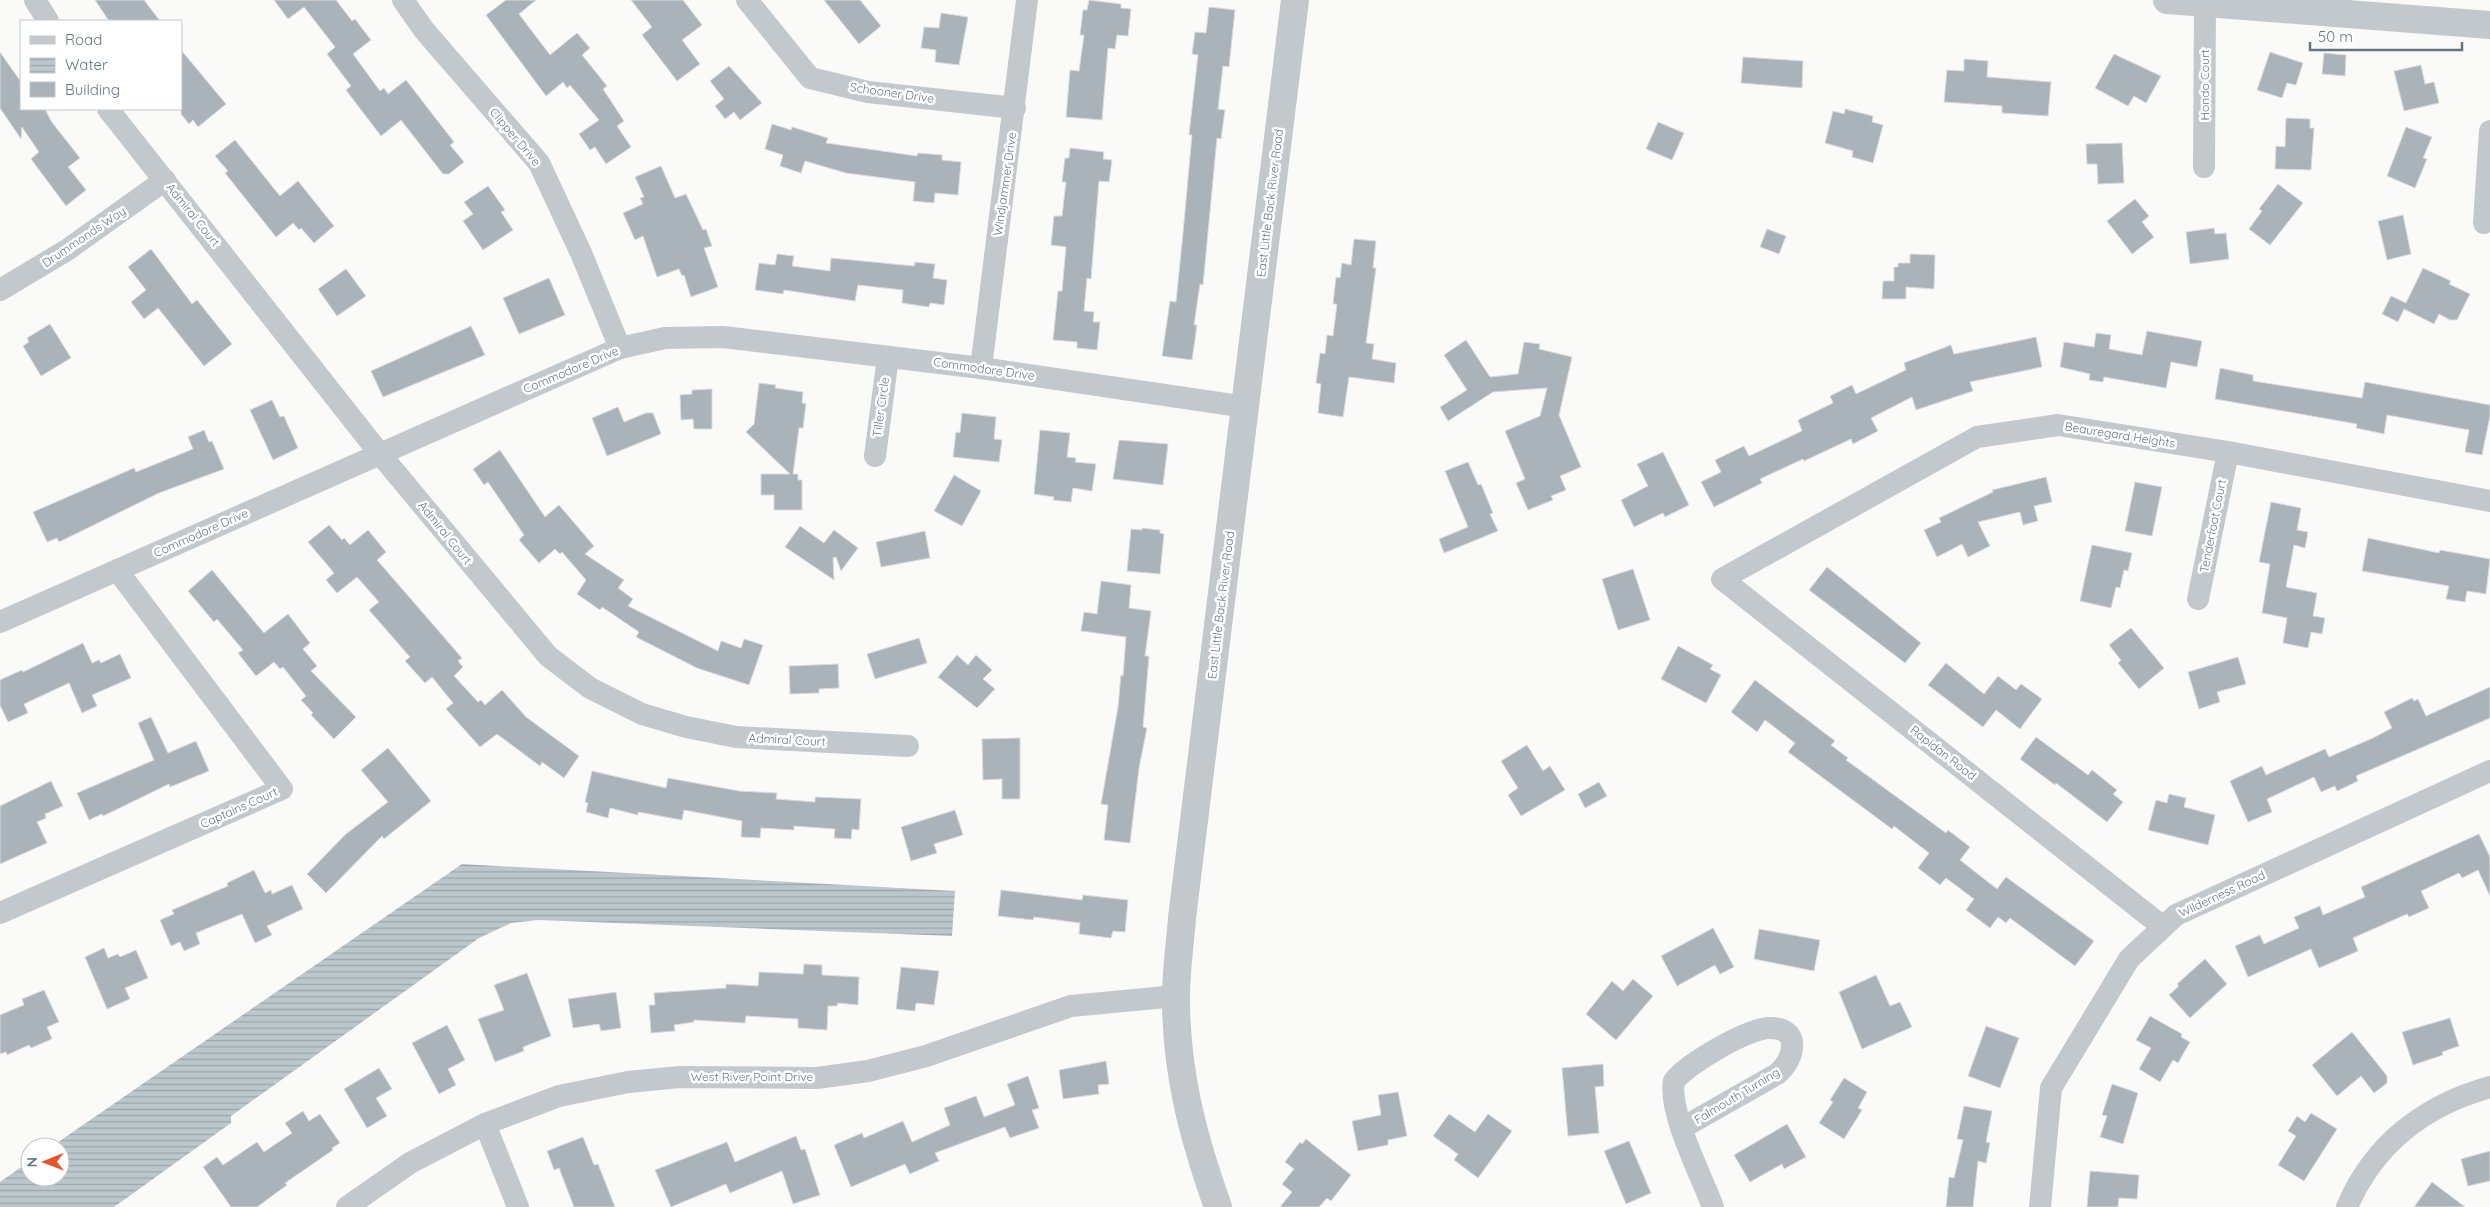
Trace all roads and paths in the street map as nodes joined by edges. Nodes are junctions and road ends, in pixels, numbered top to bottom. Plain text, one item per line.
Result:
1 (35, 0) edge
2 (403, 0) edge
3 (747, 0) edge
4 (1027, 0) edge
5 (1295, 0) edge
6 (2167, 0) edge
7 (2205, 3) junction
8 (47, 20) edge
9 (2490, 25) edge
10 (1015, 108) junction
11 (109, 110) edge
12 (2490, 131) edge
13 (2204, 167) dead end
14 (165, 180) junction
15 (2484, 223) dead end
16 (0, 290) edge
17 (620, 348) junction
18 (888, 357) junction
19 (981, 368) junction
20 (1246, 407) junction
21 (2228, 452) junction
22 (380, 454) junction
23 (875, 456) dead end
24 (2490, 501) edge
25 (117, 570) junction
26 (1722, 579) joint
27 (2198, 599) dead end
28 (0, 622) edge
29 (908, 746) dead end
30 (2490, 771) edge
31 (0, 913) edge
32 (2164, 927) junction
33 (1176, 996) junction
34 (2490, 1086) edge
35 (485, 1124) junction
36 (1682, 1128) junction
37 (347, 1207) edge
38 (518, 1207) edge
39 (1218, 1207) edge
40 (1713, 1207) edge
41 (2040, 1207) edge
42 (2347, 1207) edge

1 - 8 street
2 - 17 street, Clipper Drive
3 - 10 street, Schooner Drive
4 - 10 street, Windjammer Drive
5 - 20 street, East Little Back River Road
6 - 7 street
7 - 9 street
7 - 13 street, Hondo Court
10 - 19 street, Windjammer Drive
11 - 14 street, Admiral Court
12 - 15 street
14 - 16 street, Drummonds Way
14 - 22 street, Admiral Court
17 - 18 street, Commodore Drive
17 - 22 street, Commodore Drive
18 - 19 street, Commodore Drive
18 - 23 street, Tiller Circle
19 - 20 street, Commodore Drive
20 - 33 street, East Little Back River Road
21 - 24 street, Beauregard Heights
21 - 26 street, Beauregard Heights
21 - 27 street, Tenderfoot Court
22 - 25 street, Commodore Drive
22 - 29 street, Admiral Court
25 - 28 street, Commodore Drive
25 - 31 street, Captains Court
26 - 32 street, Rapidan Road
30 - 32 street, Wilderness Road
32 - 41 street, Wilderness Road
33 - 35 street, West River Point Drive
33 - 39 street, East Little Back River Road
34 - 42 street
35 - 37 street, West River Point Drive
35 - 38 street
36 - 36 street, Falmouth Turning
36 - 40 street, Falmouth Turning

